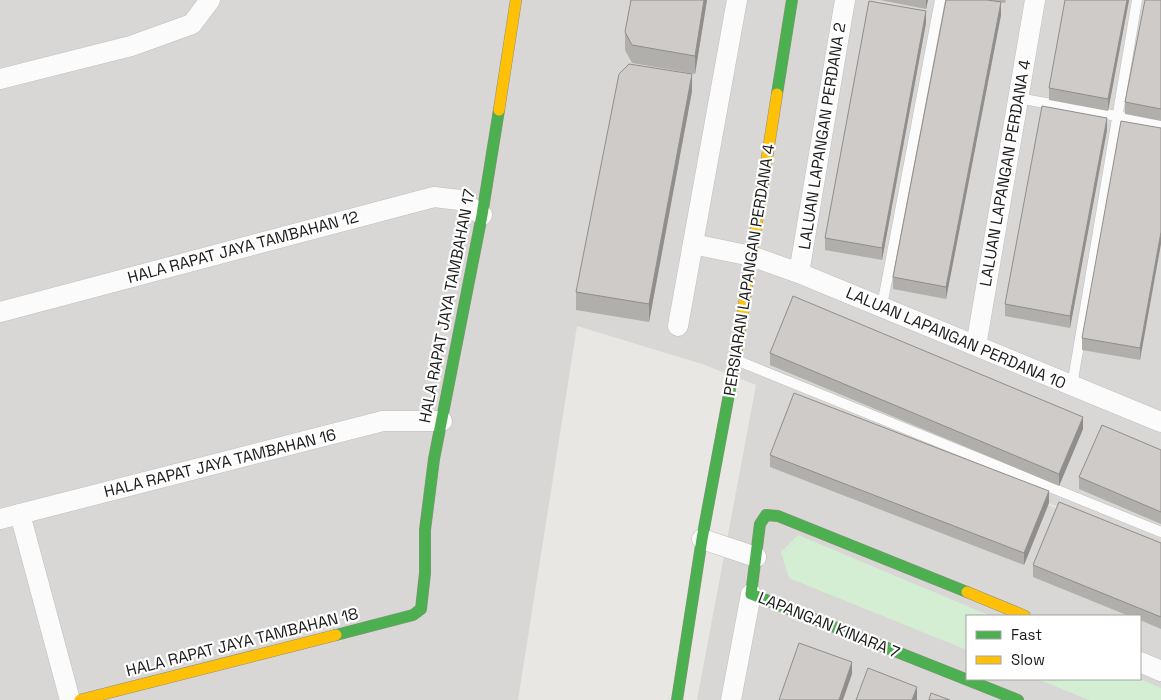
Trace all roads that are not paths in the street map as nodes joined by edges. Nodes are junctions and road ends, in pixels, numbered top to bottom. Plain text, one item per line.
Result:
1 (210, 0) edge
2 (516, 0) edge
3 (737, 0) edge
4 (792, 0) edge
5 (845, 0) edge
6 (940, 0) edge
7 (1035, 0) edge
8 (1137, 0) edge
9 (0, 79) edge
10 (1018, 98) junction
11 (1117, 117) junction
12 (1161, 124) edge
13 (482, 215) junction
14 (693, 244) junction
15 (751, 256) junction
16 (799, 273) junction
17 (882, 306) junction
18 (0, 312) edge
19 (678, 326) dead end
20 (976, 346) junction
21 (735, 360) junction
22 (1072, 386) junction
23 (442, 421) junction
24 (1161, 422) edge
25 (20, 514) junction
26 (0, 519) edge
27 (1161, 532) edge
28 (702, 539) junction
29 (756, 557) junction
30 (751, 594) junction
31 (413, 615) joint
32 (1024, 615) edge
33 (1141, 662) edge
34 (1161, 671) edge
35 (966, 679) edge
36 (968, 680) edge
37 (70, 700) edge
38 (80, 700) edge
39 (677, 700) edge
40 (731, 700) edge
41 (1018, 700) edge

1 - 9 street
2 - 13 street, HALA RAPAT JAYA TAMBAHAN 17
3 - 14 street
4 - 15 street, PERSIARAN LAPANGAN PERDANA 4
5 - 16 street, LALUAN LAPANGAN PERDANA 2
6 - 17 lane
7 - 10 street, LALUAN LAPANGAN PERDANA 4
8 - 11 lane
10 - 11 lane
10 - 20 street, LALUAN LAPANGAN PERDANA 4
11 - 12 lane
11 - 22 lane
13 - 18 street, HALA RAPAT JAYA TAMBAHAN 12
13 - 23 street, HALA RAPAT JAYA TAMBAHAN 17
14 - 15 street, LALUAN LAPANGAN PERDANA 10
14 - 19 street
15 - 16 street, LALUAN LAPANGAN PERDANA 10
15 - 21 street, PERSIARAN LAPANGAN PERDANA 4
16 - 17 street, LALUAN LAPANGAN PERDANA 10
17 - 20 street, LALUAN LAPANGAN PERDANA 10
20 - 22 street, LALUAN LAPANGAN PERDANA 10
21 - 27 lane
21 - 28 street, PERSIARAN LAPANGAN PERDANA 4
22 - 24 street, LALUAN LAPANGAN PERDANA 10
23 - 25 street, HALA RAPAT JAYA TAMBAHAN 16
23 - 31 street, HALA RAPAT JAYA TAMBAHAN 17
25 - 26 street, HALA RAPAT JAYA TAMBAHAN 16
25 - 37 street
28 - 29 street
28 - 39 street, PERSIARAN LAPANGAN PERDANA 4
29 - 30 street, LAPANGAN KINARA 7
29 - 32 street, LAPANGAN KINARA 7
30 - 35 street, LAPANGAN KINARA 7
30 - 40 street
31 - 38 street, HALA RAPAT JAYA TAMBAHAN 18
33 - 34 street
36 - 41 street, LAPANGAN KINARA 7

